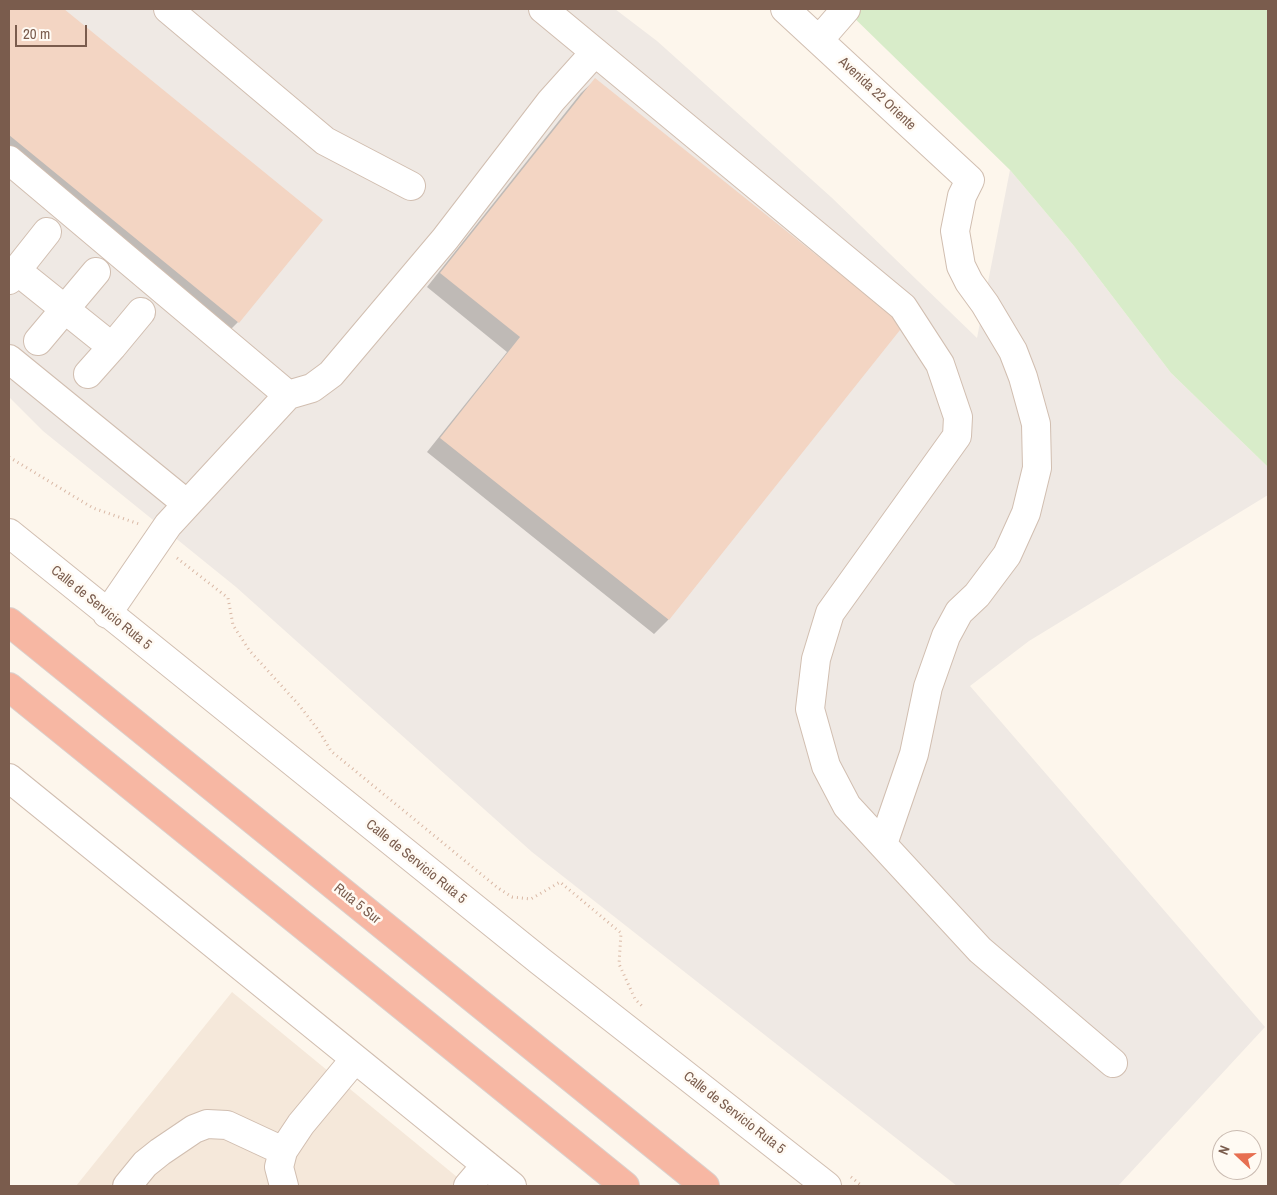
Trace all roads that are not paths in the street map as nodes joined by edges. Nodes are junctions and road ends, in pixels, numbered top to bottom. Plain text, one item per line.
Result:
1 (168, 9) edge
2 (543, 9) edge
3 (785, 9) edge
4 (846, 9) edge
5 (819, 40) junction
6 (595, 52) junction
7 (9, 160) edge
8 (411, 186) dead end
9 (47, 232) dead end
10 (96, 272) dead end
11 (12, 275) edge
12 (64, 308) junction
13 (141, 312) dead end
14 (38, 341) dead end
15 (112, 347) junction
16 (9, 359) edge
17 (88, 374) dead end
18 (288, 395) junction
19 (187, 504) junction
20 (9, 533) edge
21 (107, 614) junction
22 (9, 622) edge
23 (9, 687) edge
24 (9, 778) edge
25 (883, 844) junction
26 (355, 1059) junction
27 (1113, 1063) dead end
28 (283, 1150) junction
29 (486, 1165) junction
30 (837, 1180) edge
31 (127, 1186) edge
32 (284, 1186) edge
33 (468, 1186) edge
34 (512, 1186) edge
35 (625, 1186) edge
36 (705, 1186) edge

1 - 8 street
2 - 6 street
3 - 5 street, Avenida 22 Oriente
4 - 5 street
5 - 25 street, Avenida 22 Oriente
6 - 18 street
6 - 25 street
7 - 18 street
9 - 11 street
10 - 12 street
11 - 12 street
12 - 14 street
12 - 15 street
13 - 15 street
15 - 17 street
16 - 19 street
18 - 19 street
19 - 21 street
20 - 21 street, Calle de Servicio Ruta 5
21 - 30 street, Calle de Servicio Ruta 5
22 - 36 highway, Ruta 5 Sur
23 - 35 highway
24 - 26 street
25 - 27 street
26 - 28 street
26 - 29 street
28 - 31 street
28 - 32 street
29 - 33 street
29 - 34 street

